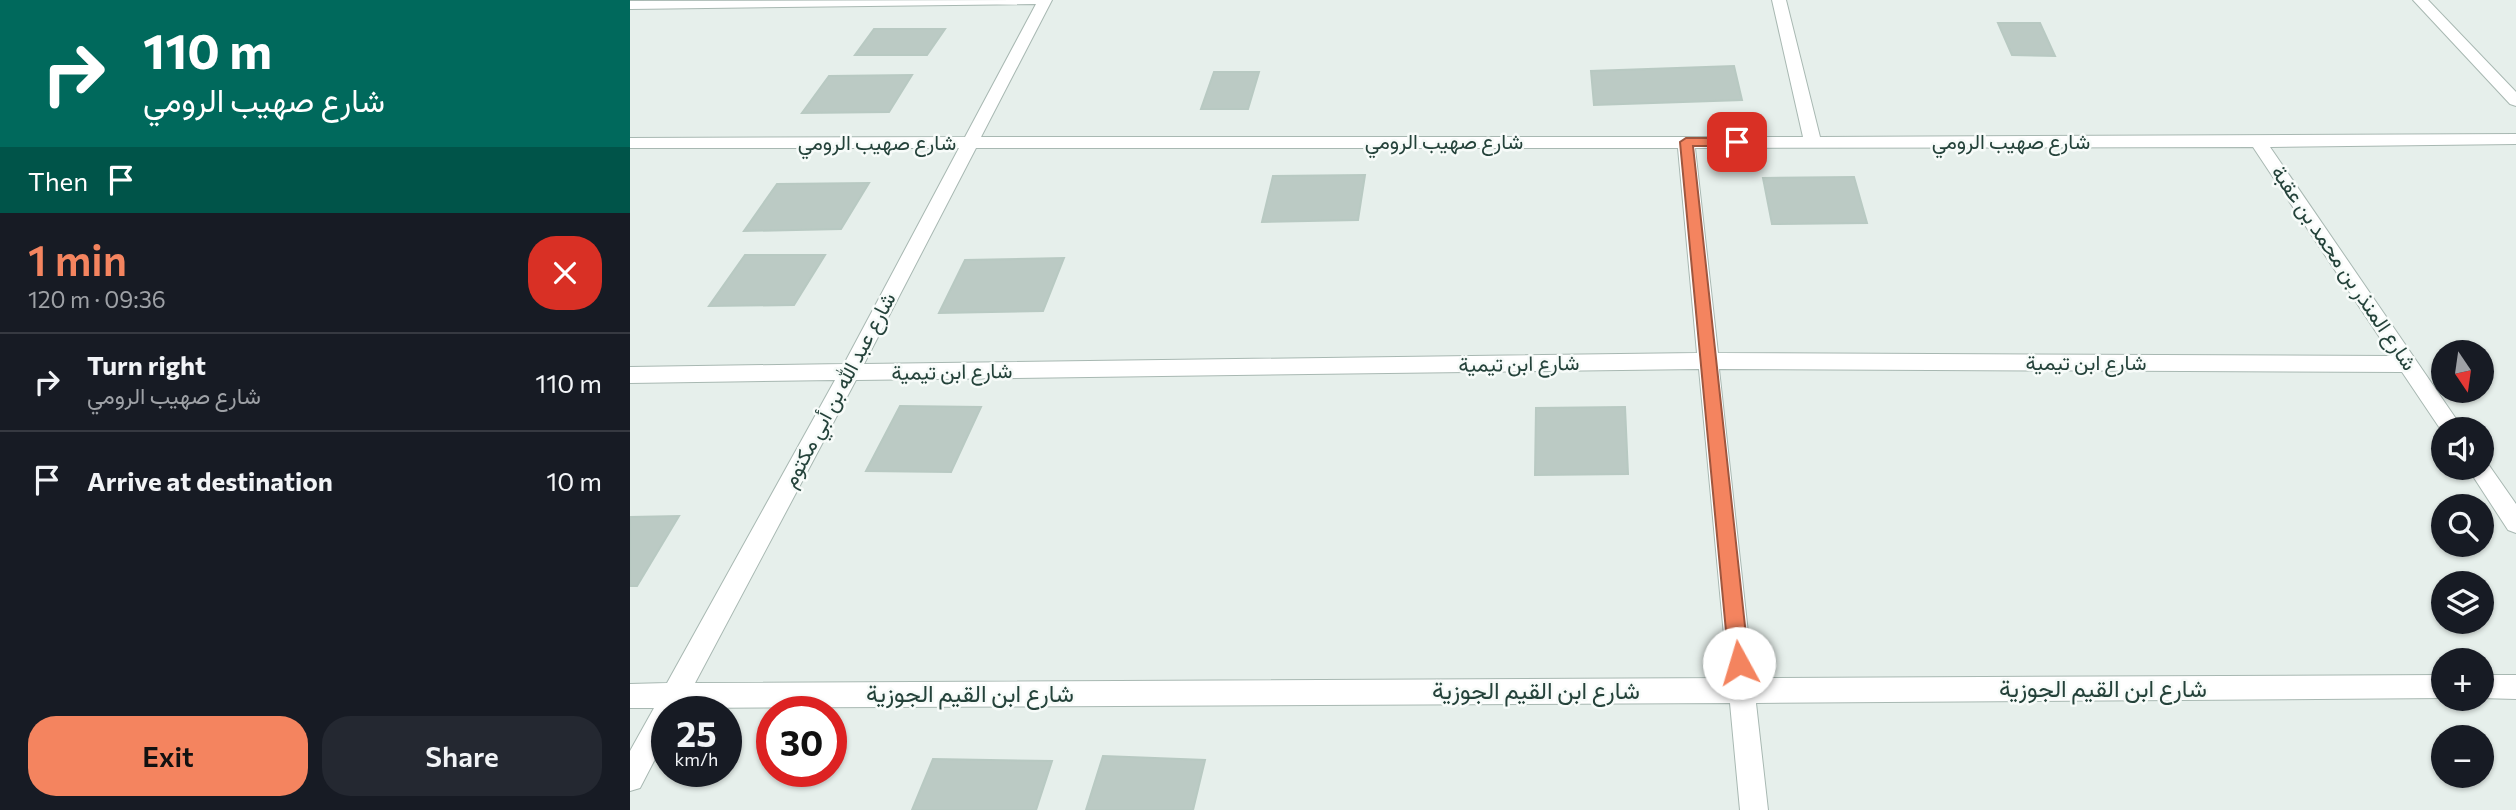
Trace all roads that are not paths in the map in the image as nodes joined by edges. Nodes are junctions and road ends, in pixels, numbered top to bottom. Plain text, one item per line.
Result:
1 (1034, 0) edge
2 (1045, 0) edge
3 (1779, 0) edge
4 (2420, 0) edge
5 (630, 5) edge
6 (2516, 101) edge
7 (2516, 139) edge
8 (1686, 142) junction
9 (1813, 142) junction
10 (2258, 142) junction
11 (630, 143) edge
12 (969, 143) junction
13 (1708, 361) junction
14 (2409, 364) junction
15 (849, 374) junction
16 (630, 375) edge
17 (2444, 417) edge
18 (2487, 480) edge
19 (2516, 523) edge
20 (2431, 687) edge
21 (2494, 687) edge
22 (2516, 687) edge
23 (1742, 690) junction
24 (630, 696) edge
25 (651, 696) edge
26 (675, 696) joint
27 (651, 740) edge
28 (630, 778) edge
29 (1754, 810) edge

1 - 5 street
2 - 12 street, شارع عبد الله بن أبي مكتوم
3 - 9 street
4 - 6 street
7 - 10 street, شارع صهيب الرومي
8 - 9 street, شارع صهيب الرومي
8 - 12 street, شارع صهيب الرومي
8 - 13 street
9 - 10 street, شارع صهيب الرومي
10 - 14 street, شارع المنذر بن محمد بن عقبة
11 - 12 street, شارع صهيب الرومي
12 - 15 street, شارع عبد الله بن أبي مكتوم
13 - 14 street, شارع ابن تيمية
13 - 15 street, شارع ابن تيمية
13 - 23 street
14 - 17 street, شارع المنذر بن محمد بن عقبة
15 - 16 street, شارع ابن تيمية
15 - 26 street, شارع عبد الله بن أبي مكتوم
18 - 19 street
20 - 23 street, شارع ابن القيم الجوزية
21 - 22 street
23 - 26 street, شارع ابن القيم الجوزية
23 - 29 street
24 - 25 street, شارع ابن القيم الجوزية
27 - 28 street, شارع عبد الله بن أبي مكتوم

